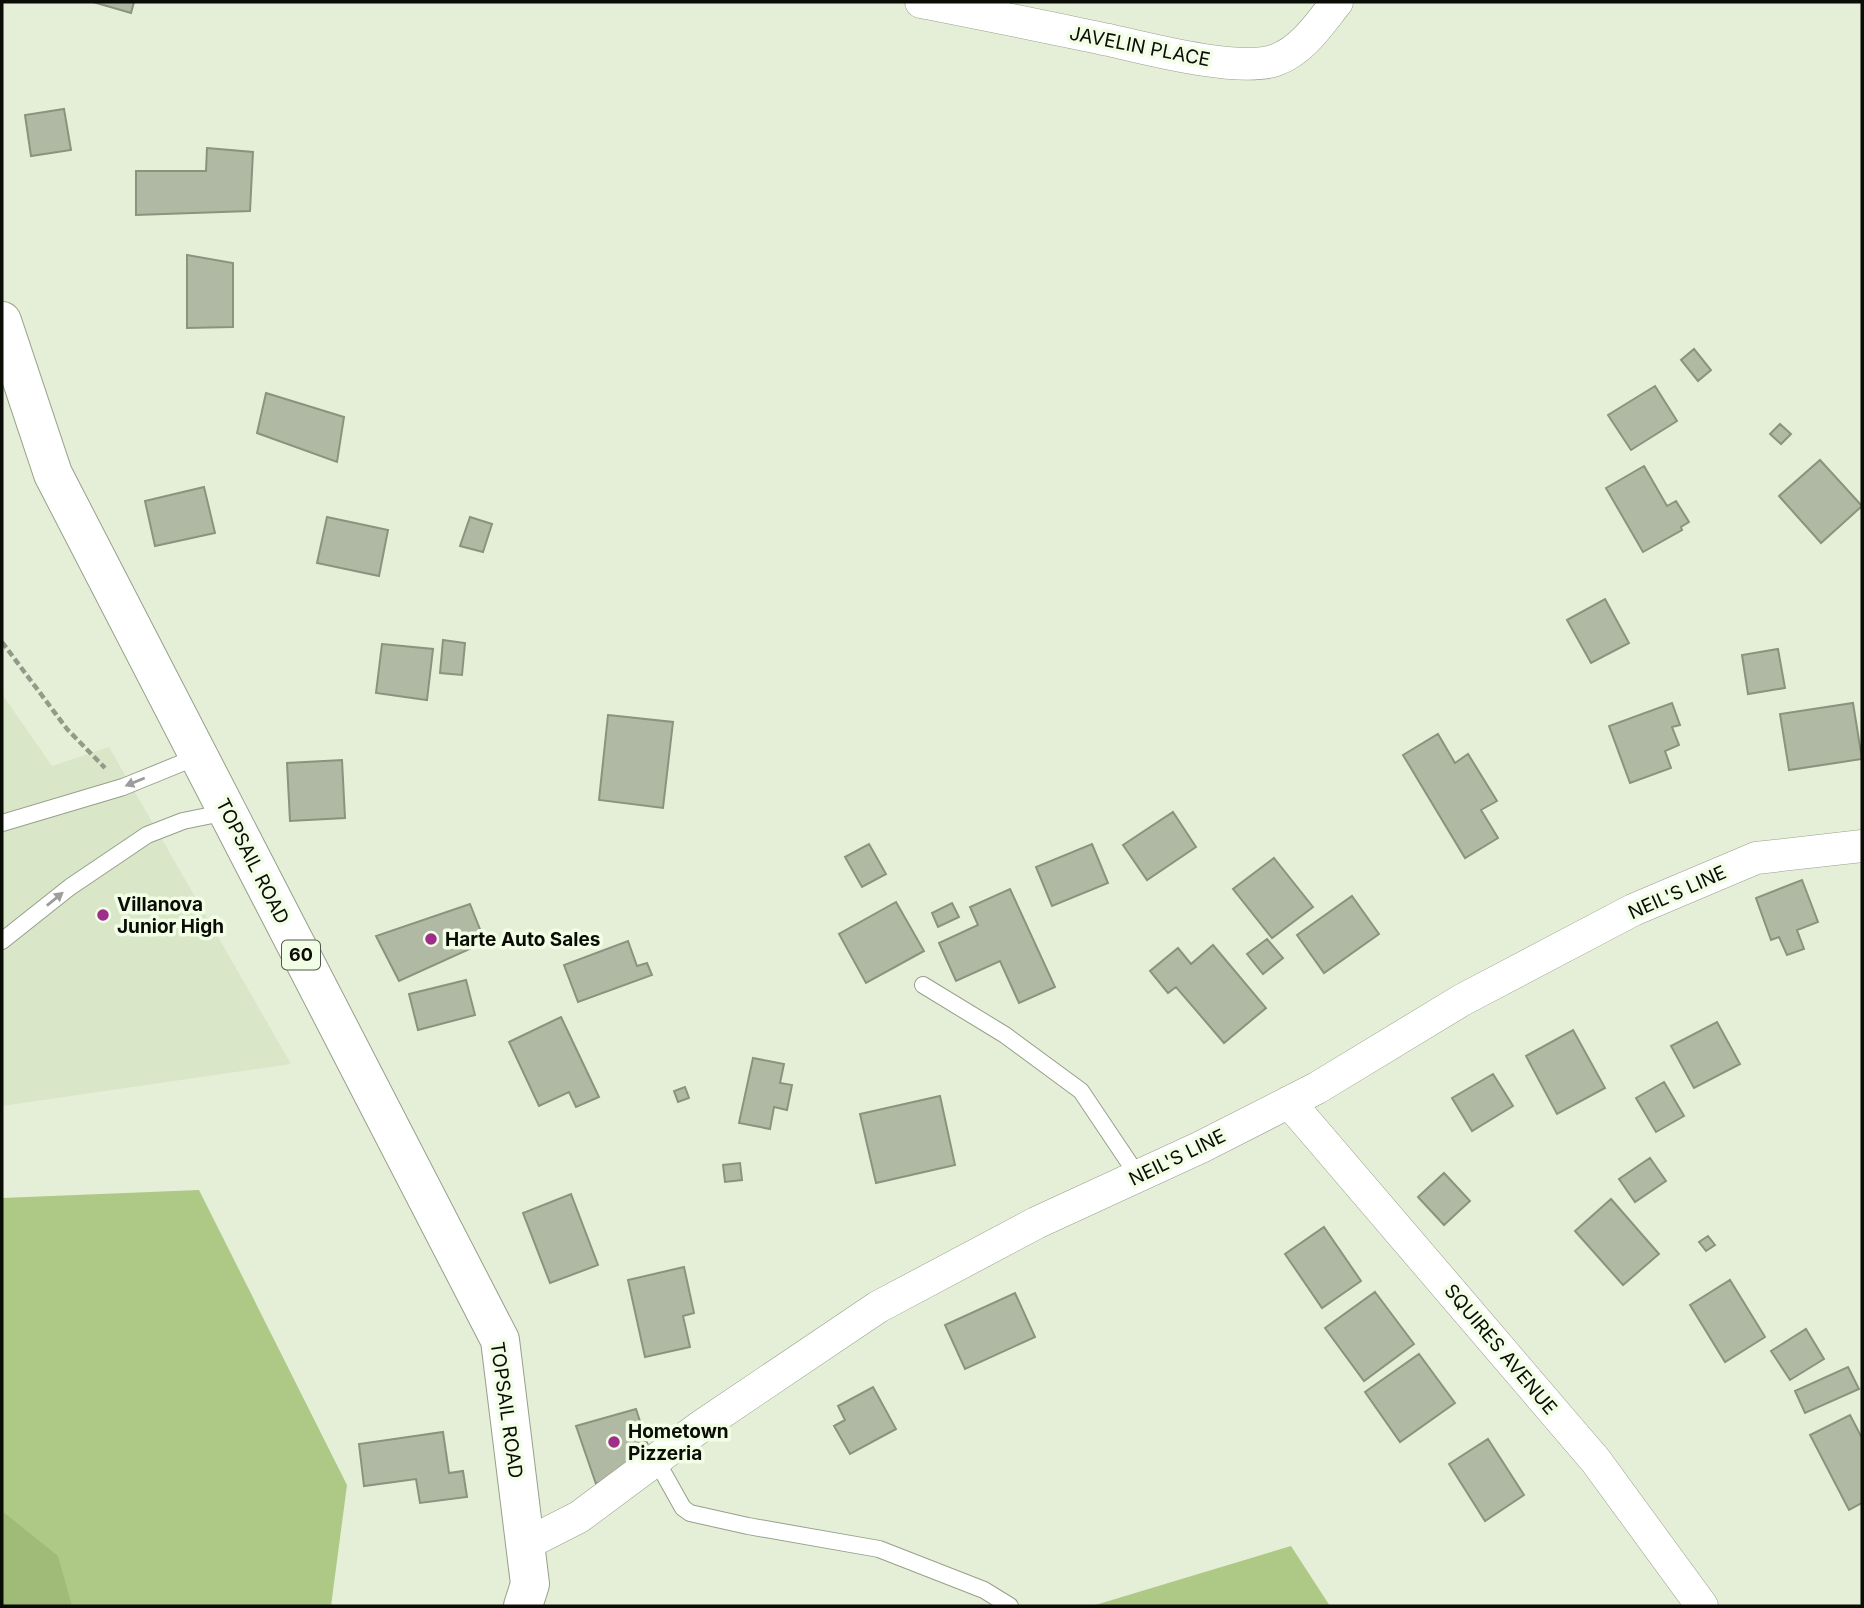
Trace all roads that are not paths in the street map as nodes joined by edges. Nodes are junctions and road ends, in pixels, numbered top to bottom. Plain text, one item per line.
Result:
1 (921, 2) edge
2 (1337, 2) edge
3 (2, 321) edge
4 (199, 757) junction
5 (227, 812) junction
6 (2, 823) edge
7 (1862, 846) edge
8 (2, 942) edge
9 (923, 985) dead end
10 (1289, 1102) junction
11 (1139, 1176) junction
12 (656, 1460) junction
13 (526, 1544) junction
14 (523, 1606) edge
15 (1010, 1606) edge
16 (1702, 1606) edge

1 - 2 street, JAVELIN PLACE
3 - 4 main road, TOPSAIL ROAD / 60
4 - 5 main road, TOPSAIL ROAD / 60
4 -> 6 lane
8 -> 5 lane
5 - 13 main road, TOPSAIL ROAD / 60
7 - 10 street, NEIL'S LINE
9 - 11 lane
10 - 11 street, NEIL'S LINE
10 - 16 street, SQUIRES AVENUE
11 - 12 street, NEIL'S LINE
12 - 13 street, NEIL'S LINE
12 - 15 lane
13 - 14 main road, TOPSAIL ROAD / 60

